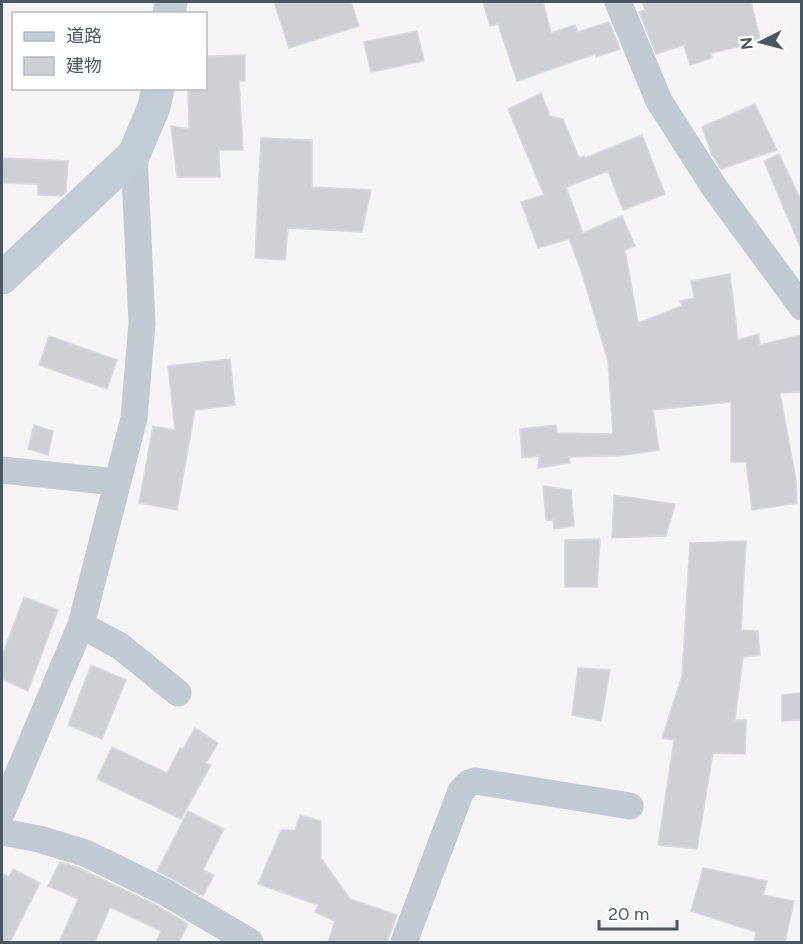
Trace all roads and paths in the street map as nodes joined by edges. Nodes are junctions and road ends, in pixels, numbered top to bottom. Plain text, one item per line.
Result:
1 (618, 2) edge
2 (158, 90) edge
3 (134, 154) junction
4 (2, 278) edge
5 (801, 307) edge
6 (2, 470) edge
7 (116, 482) junction
8 (81, 625) junction
9 (178, 693) dead end
10 (630, 806) dead end
11 (2, 813) edge
12 (2, 831) edge
13 (250, 942) edge
14 (404, 942) edge

1 - 5 street
2 - 3 main road
3 - 4 main road
3 - 7 street
6 - 7 street
7 - 8 street
8 - 9 street
8 - 11 street
10 - 14 street
12 - 13 street

